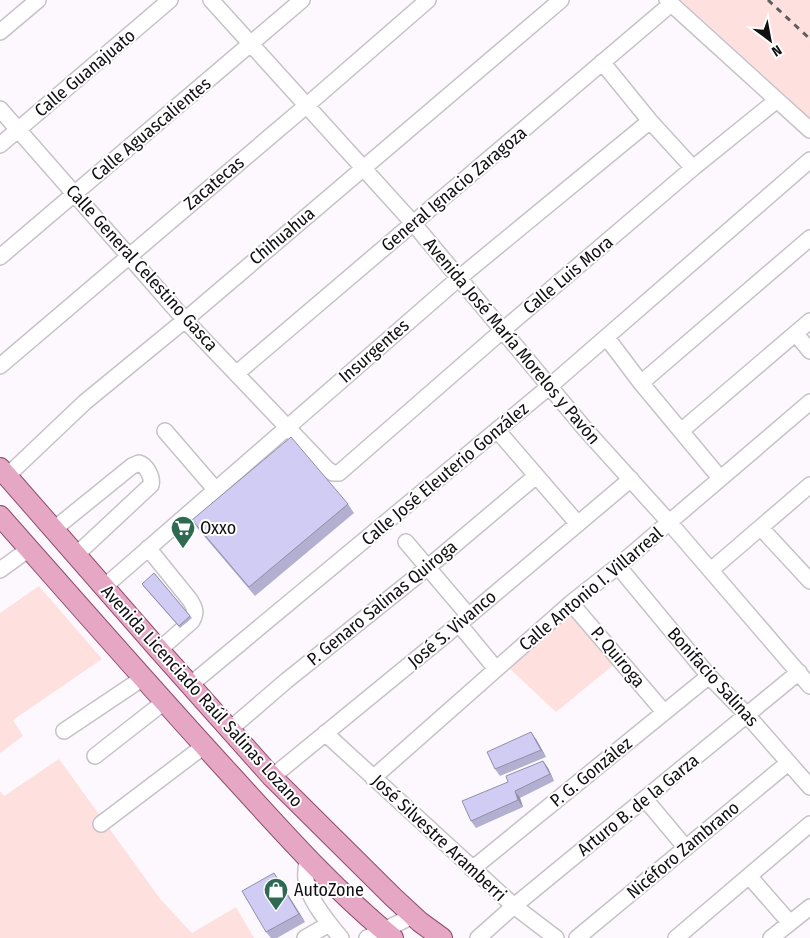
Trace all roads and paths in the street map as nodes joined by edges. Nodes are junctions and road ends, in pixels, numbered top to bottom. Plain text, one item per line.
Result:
1 (38, 0) edge
2 (170, 0) edge
3 (211, 0) edge
4 (302, 0) edge
5 (428, 0) edge
6 (561, 0) edge
7 (669, 2) edge
8 (0, 32) edge
9 (251, 44) junction
10 (602, 62) junction
11 (777, 100) junction
12 (306, 106) junction
13 (0, 108) edge
14 (650, 121) junction
15 (18, 129) junction
16 (810, 130) edge
17 (0, 145) edge
18 (810, 160) edge
19 (362, 168) junction
20 (693, 168) junction
21 (74, 193) junction
22 (413, 223) junction
23 (810, 238) edge
24 (129, 255) junction
25 (0, 257) edge
26 (459, 278) junction
27 (185, 320) junction
28 (810, 322) edge
29 (503, 330) junction
30 (796, 334) junction
31 (606, 338) junction
32 (810, 351) edge
33 (0, 366) edge
34 (237, 374) junction
35 (641, 383) junction
36 (550, 386) junction
37 (810, 402) edge
38 (285, 427) junction
39 (165, 430) dead end
40 (497, 430) junction
41 (681, 431) junction
42 (3, 472) edge
43 (340, 473) joint
44 (536, 476) junction
45 (720, 478) junction
46 (630, 480) junction
47 (809, 488) edge
48 (215, 489) junction
49 (0, 516) edge
50 (669, 522) junction
51 (578, 524) junction
52 (761, 528) junction
53 (53, 530) junction
54 (406, 542) dead end
55 (148, 548) junction
56 (30, 549) junction
57 (76, 555) junction
58 (618, 566) junction
59 (427, 568) junction
60 (0, 570) edge
61 (711, 570) junction
62 (810, 581) edge
63 (104, 587) junction
64 (571, 603) junction
65 (464, 620) junction
66 (159, 650) junction
67 (496, 669) junction
68 (799, 672) junction
69 (709, 676) junction
70 (143, 678) junction
71 (190, 685) junction
72 (810, 686) edge
73 (164, 702) junction
74 (664, 712) junction
75 (747, 715) junction
76 (229, 730) junction
77 (64, 732) dead end
78 (325, 732) junction
79 (204, 746) junction
80 (95, 756) dead end
81 (788, 763) junction
82 (272, 777) junction
83 (373, 778) junction
84 (810, 787) edge
85 (645, 799) junction
86 (101, 824) dead end
87 (810, 824) edge
88 (686, 848) junction
89 (307, 859) junction
90 (472, 868) junction
91 (749, 876) junction
92 (514, 906) junction
93 (810, 906) edge
94 (413, 916) junction
95 (790, 923) junction
96 (329, 924) junction
97 (381, 936) edge
98 (305, 938) edge
99 (341, 938) edge
100 (442, 938) edge
101 (478, 938) edge
102 (556, 938) edge
103 (577, 938) edge
104 (676, 938) edge
105 (771, 938) edge

1 - 8 street
2 - 15 street, Calle Guanajuato
3 - 9 street, Avenida José María Morelos y Pavón
4 - 9 street, Calle Aguascalientes
5 - 12 street, Zacatecas
6 - 19 street, Chihuahua
7 - 10 street, General Ignacio Zaragoza
7 - 11 street
9 - 12 street, Avenida José María Morelos y Pavón
9 - 21 street, Calle Aguascalientes
10 - 14 street
10 - 22 street, General Ignacio Zaragoza
11 - 16 street
11 - 20 street, Calle Luis Mora
12 - 19 street, Avenida José María Morelos y Pavón
12 - 24 street, Zacatecas
13 - 15 street, Calle General Celestino Gasca
14 - 20 street
14 - 26 street, Insurgentes
15 - 17 street, Calle Guanajuato
15 - 21 street, Calle General Celestino Gasca
18 - 31 street, Calle José Eleuterio González
19 - 22 street, Avenida José María Morelos y Pavón
19 - 27 street, Chihuahua
20 - 29 street, Calle Luis Mora
21 - 24 street, Calle General Celestino Gasca
21 - 25 street, Calle Aguascalientes
22 - 26 street, Avenida José María Morelos y Pavón
22 - 34 street, General Ignacio Zaragoza
23 - 35 street
24 - 27 street, Calle General Celestino Gasca
24 - 33 street, Zacatecas
26 - 29 street, Avenida José María Morelos y Pavón
26 - 38 street, Insurgentes
27 - 34 street, Calle General Celestino Gasca
27 - 42 street, Chihuahua
28 - 30 street
29 - 36 street, Avenida José María Morelos y Pavón
29 - 43 street, Calle Luis Mora
30 - 32 street
30 - 41 street
31 - 35 street
31 - 36 street, Calle José Eleuterio González
34 - 38 street, Calle General Celestino Gasca
35 - 41 street
36 - 40 street, Calle José Eleuterio González
36 - 46 street, Avenida José María Morelos y Pavón
37 - 45 street, Calle Antonio I. Villarreal
38 - 43 street, Calle General Celestino Gasca
38 - 48 street, Insurgentes
39 - 48 street
40 - 44 street
40 - 71 street, Calle José Eleuterio González
41 - 45 street
42 - 53 main road, Avenida Licenciado Raúl Salinas Lozano
44 - 51 street
44 - 59 street, P. Genaro Salinas Quiroga
45 - 50 street, Calle Antonio I. Villarreal
46 - 50 street, Avenida José María Morelos y Pavón
46 - 51 street, José S. Vivanco
47 - 52 street
48 - 55 street, Insurgentes
49 - 56 main road, Avenida Licenciado Raúl Salinas Lozano
50 - 58 street, Calle Antonio I. Villarreal
50 - 61 street, Avenida José María Morelos y Pavón
51 - 65 street, José S. Vivanco
52 - 61 street
52 - 62 street
53 - 57 main road, Avenida Licenciado Raúl Salinas Lozano
53 - 57 street
54 - 59 street
55 - 63 street, Insurgentes
55 - 66 street
56 - 60 street
56 - 70 main road, Avenida Licenciado Raúl Salinas Lozano
57 - 63 main road, Avenida Licenciado Raúl Salinas Lozano
58 - 64 street, Calle Antonio I. Villarreal
58 - 69 street, Bonifacio Salinas
59 - 65 street
59 - 76 street, P. Genaro Salinas Quiroga
61 - 68 street, Avenida José María Morelos y Pavón
63 - 66 main road, Avenida Licenciado Raúl Salinas Lozano
64 - 67 street, Calle Antonio I. Villarreal
64 - 74 street, P. Quiroga
65 - 67 street
65 - 78 street, José S. Vivanco
66 - 71 main road, Avenida Licenciado Raúl Salinas Lozano
67 - 83 street, Calle Antonio I. Villarreal
68 - 72 street, Avenida José María Morelos y Pavón
68 - 75 street, Arturo B. de la Garza
69 - 74 street, P. G. González
69 - 75 street, Bonifacio Salinas
70 - 73 main road, Avenida Licenciado Raúl Salinas Lozano
70 - 77 street
71 - 76 main road, Avenida Licenciado Raúl Salinas Lozano
73 - 79 main road, Avenida Licenciado Raúl Salinas Lozano
73 - 80 street
74 - 90 street, P. G. González
75 - 81 street, Bonifacio Salinas
75 - 85 street, Arturo B. de la Garza
76 - 82 main road, Avenida Licenciado Raúl Salinas Lozano
78 - 82 street, José S. Vivanco
78 - 83 street, José Silvestre Aramberri
79 - 86 street
79 - 89 main road, Avenida Licenciado Raúl Salinas Lozano
81 - 84 street, Bonifacio Salinas
81 - 88 street, Nicéforo Zambrano
82 - 94 main road, Avenida Licenciado Raúl Salinas Lozano
83 - 90 street, José Silvestre Aramberri
85 - 88 street
85 - 92 street, Arturo B. de la Garza
87 - 91 street
88 - 103 street, Nicéforo Zambrano
89 - 96 street
89 - 97 main road, Avenida Licenciado Raúl Salinas Lozano
90 - 92 street, José Silvestre Aramberri
91 - 95 street
91 - 104 street
92 - 101 street, Arturo B. de la Garza
92 - 102 street, José Silvestre Aramberri
93 - 95 street
94 - 97 street
94 - 100 main road, Avenida Licenciado Raúl Salinas Lozano
95 - 105 street
96 - 98 street
96 - 99 street

